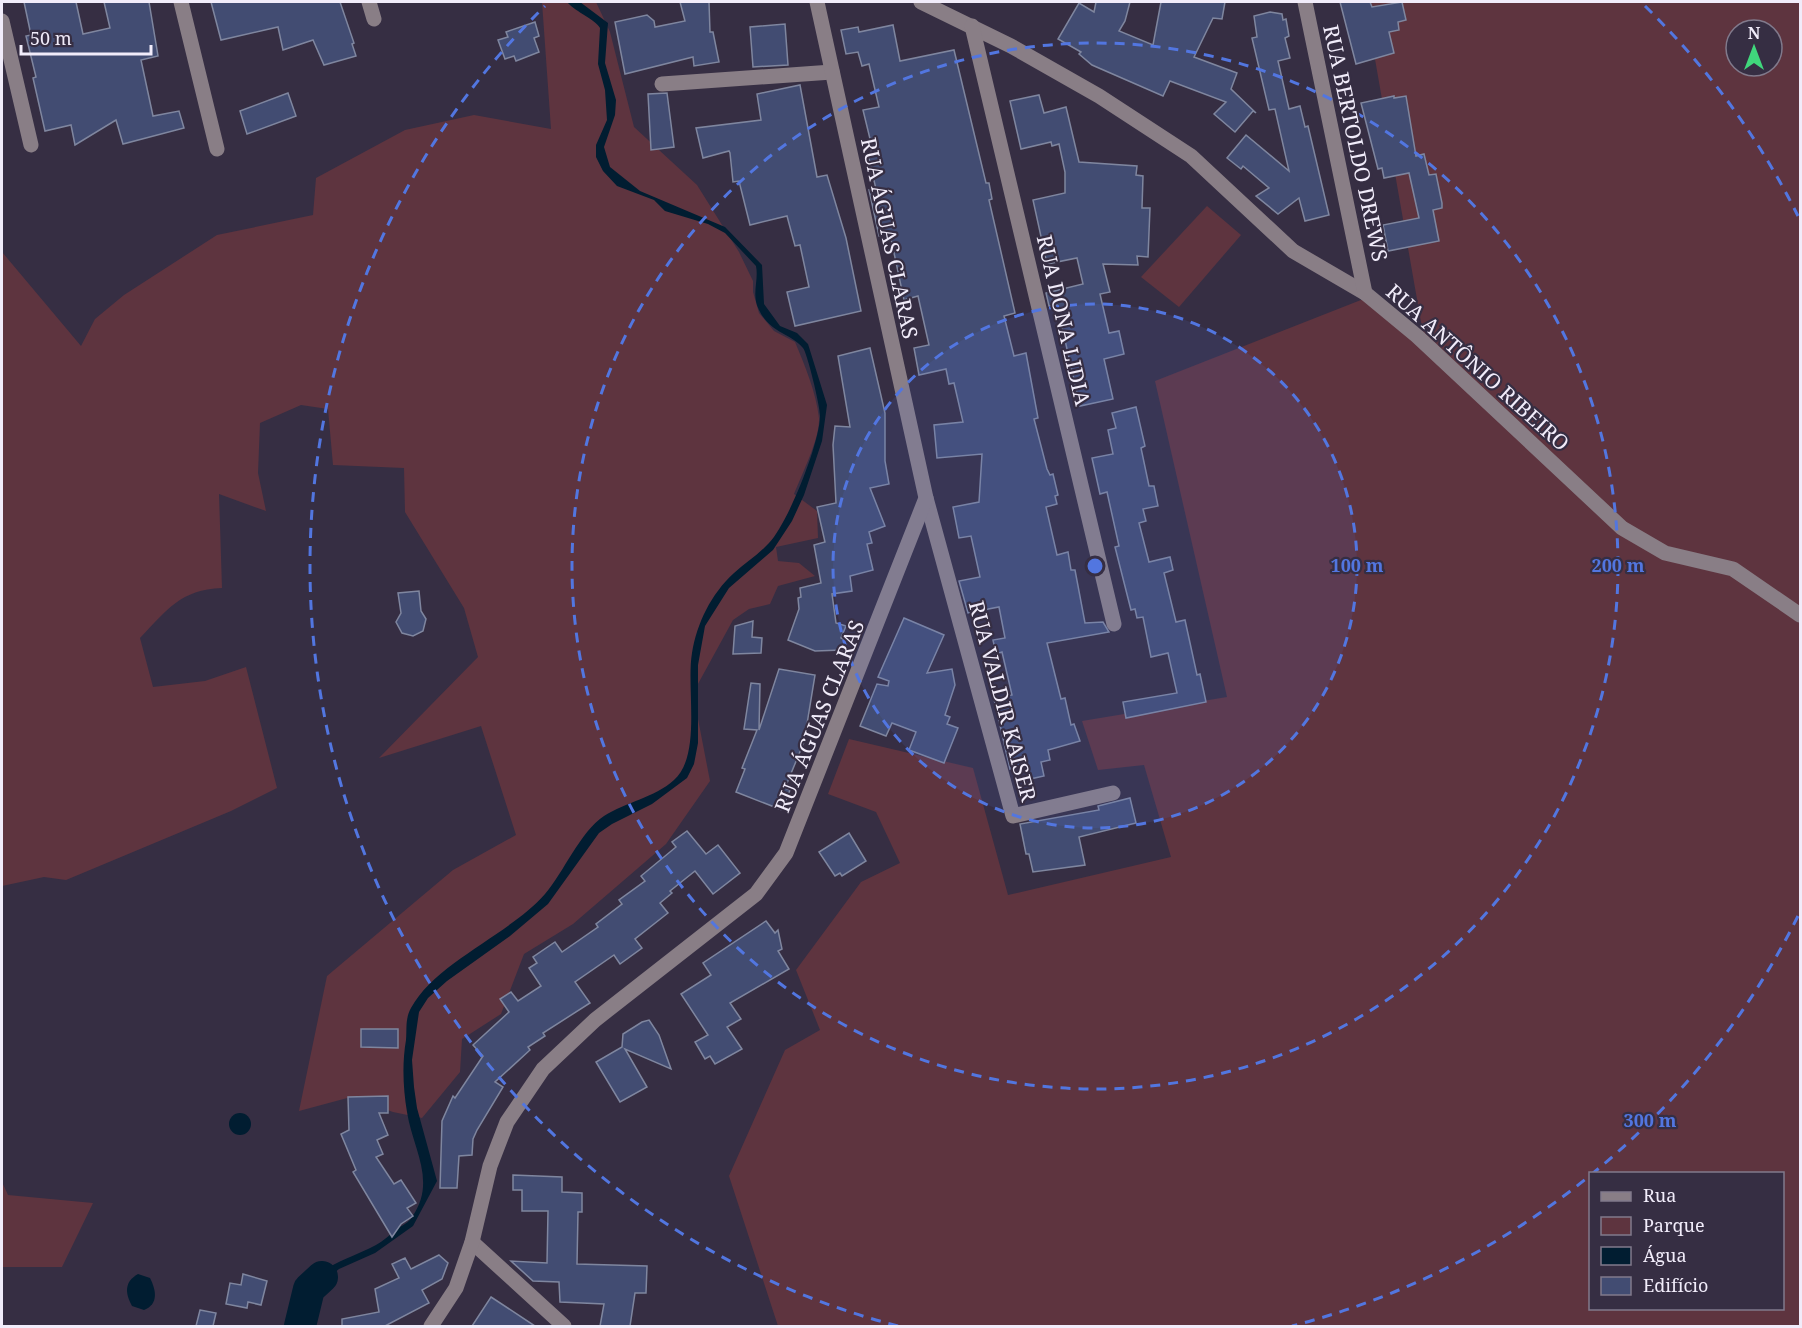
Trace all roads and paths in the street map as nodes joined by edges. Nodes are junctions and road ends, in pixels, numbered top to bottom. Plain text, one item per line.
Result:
1 (181, 2) edge
2 (369, 2) edge
3 (817, 2) edge
4 (921, 2) edge
5 (1305, 2) edge
6 (374, 19) dead end
7 (2, 21) edge
8 (972, 26) junction
9 (832, 72) junction
10 (662, 84) dead end
11 (31, 145) dead end
12 (217, 149) dead end
13 (1365, 293) junction
14 (926, 498) junction
15 (1800, 615) edge
16 (1114, 624) dead end
17 (1113, 793) dead end
18 (472, 1242) junction
19 (431, 1326) edge
20 (564, 1326) edge

1 - 12 street
2 - 6 street
3 - 9 street, RUA ÁGUAS CLARAS
4 - 8 street, RUA ANTÔNIO RIBEIRO
5 - 13 street, RUA BERTOLDO DREWS
7 - 11 street
8 - 13 street, RUA ANTÔNIO RIBEIRO
8 - 16 street, RUA DONA LIDIA
9 - 10 street
9 - 14 street, RUA ÁGUAS CLARAS
13 - 15 street, RUA ANTÔNIO RIBEIRO
14 - 17 street, RUA VALDIR KAISER
14 - 18 street, RUA ÁGUAS CLARAS
18 - 19 street, RUA ÁGUAS CLARAS
18 - 20 street

